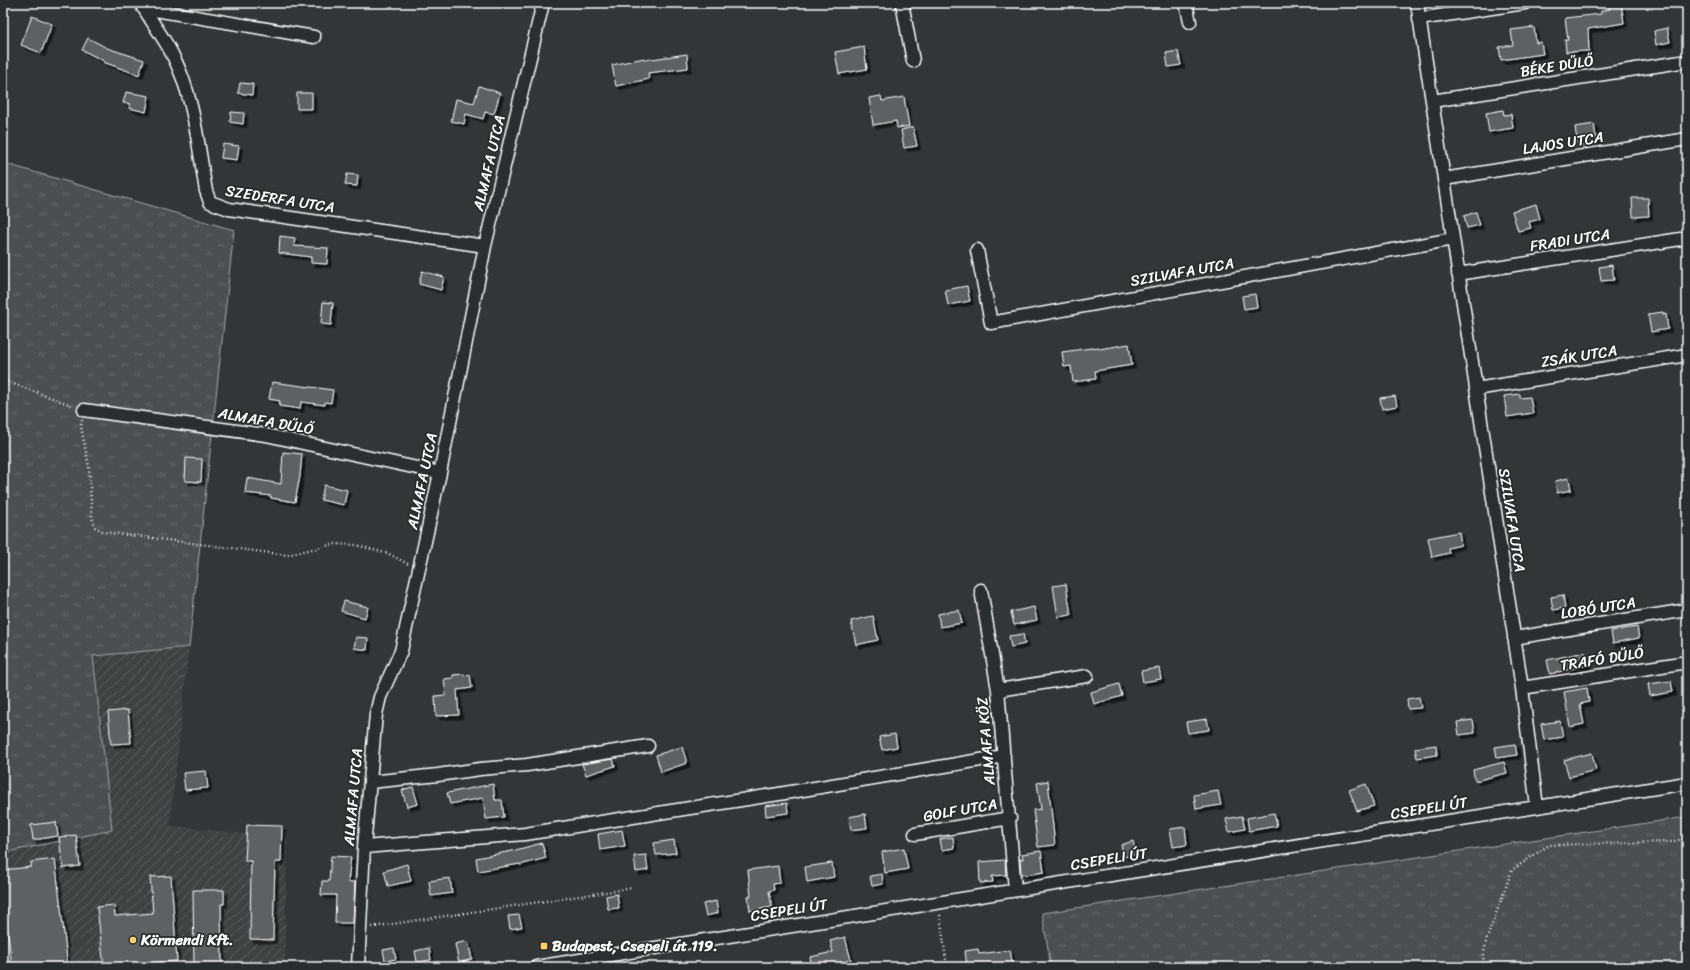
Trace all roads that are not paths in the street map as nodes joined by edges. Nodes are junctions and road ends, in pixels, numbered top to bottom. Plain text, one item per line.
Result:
1 (543, 3) edge
2 (902, 3) edge
3 (1186, 3) edge
4 (1417, 3) edge
5 (1525, 3) edge
6 (142, 5) edge
7 (1419, 20) junction
8 (1190, 22) dead end
9 (314, 37) dead end
10 (913, 61) dead end
11 (1687, 61) edge
12 (1432, 101) junction
13 (1687, 139) edge
14 (1444, 179) junction
15 (1687, 238) edge
16 (1453, 239) junction
17 (485, 246) junction
18 (978, 250) dead end
19 (1458, 274) junction
20 (1687, 355) edge
21 (1476, 390) junction
22 (84, 410) road end
23 (440, 474) junction
24 (981, 590) dead end
25 (1687, 610) edge
26 (1514, 638) junction
27 (1687, 662) edge
28 (1087, 676) dead end
29 (1522, 688) junction
30 (998, 690) junction
31 (648, 746) dead end
32 (1004, 756) junction
33 (370, 782) junction
34 (1687, 783) edge
35 (1537, 807) junction
36 (1010, 818) junction
37 (915, 834) dead end
38 (364, 847) junction
39 (1015, 890) junction
40 (358, 967) edge
41 (536, 967) edge

1 - 17 street, ALMAFA UTCA
2 - 10 street
3 - 8 street
4 - 7 street, SZILVAFA UTCA
5 - 7 street
6 - 9 street
6 - 17 street, SZEDERFA UTCA
7 - 12 street, SZILVAFA UTCA
11 - 12 street, BÉKE DŰLŐ
12 - 14 street, SZILVAFA UTCA
13 - 14 street, LAJOS UTCA
14 - 16 street, SZILVAFA UTCA
15 - 19 street, FRADI UTCA
16 - 18 street, SZILVAFA UTCA
16 - 19 street, SZILVAFA UTCA
17 - 23 street, ALMAFA UTCA
19 - 21 street, SZILVAFA UTCA
20 - 21 street, ZSÁK UTCA
21 - 26 street, SZILVAFA UTCA
22 - 23 street, ALMAFA DŰLŐ
23 - 33 street, ALMAFA UTCA
24 - 30 street, ALMAFA KÖZ
25 - 26 street, LOBÓ UTCA
26 - 29 street, SZILVAFA UTCA
27 - 29 street, TRAFÓ DŰLŐ
28 - 30 street
29 - 35 street, SZILVAFA UTCA
30 - 32 street, ALMAFA KÖZ
31 - 33 street
32 - 36 street, ALMAFA KÖZ
32 - 38 street
33 - 38 street, ALMAFA UTCA
34 - 35 street, CSEPELI ÚT
35 - 39 street, CSEPELI ÚT
36 - 37 street, GOLF UTCA
36 - 39 street, ALMAFA KÖZ
38 - 40 street, ALMAFA UTCA
39 - 41 street, CSEPELI ÚT

